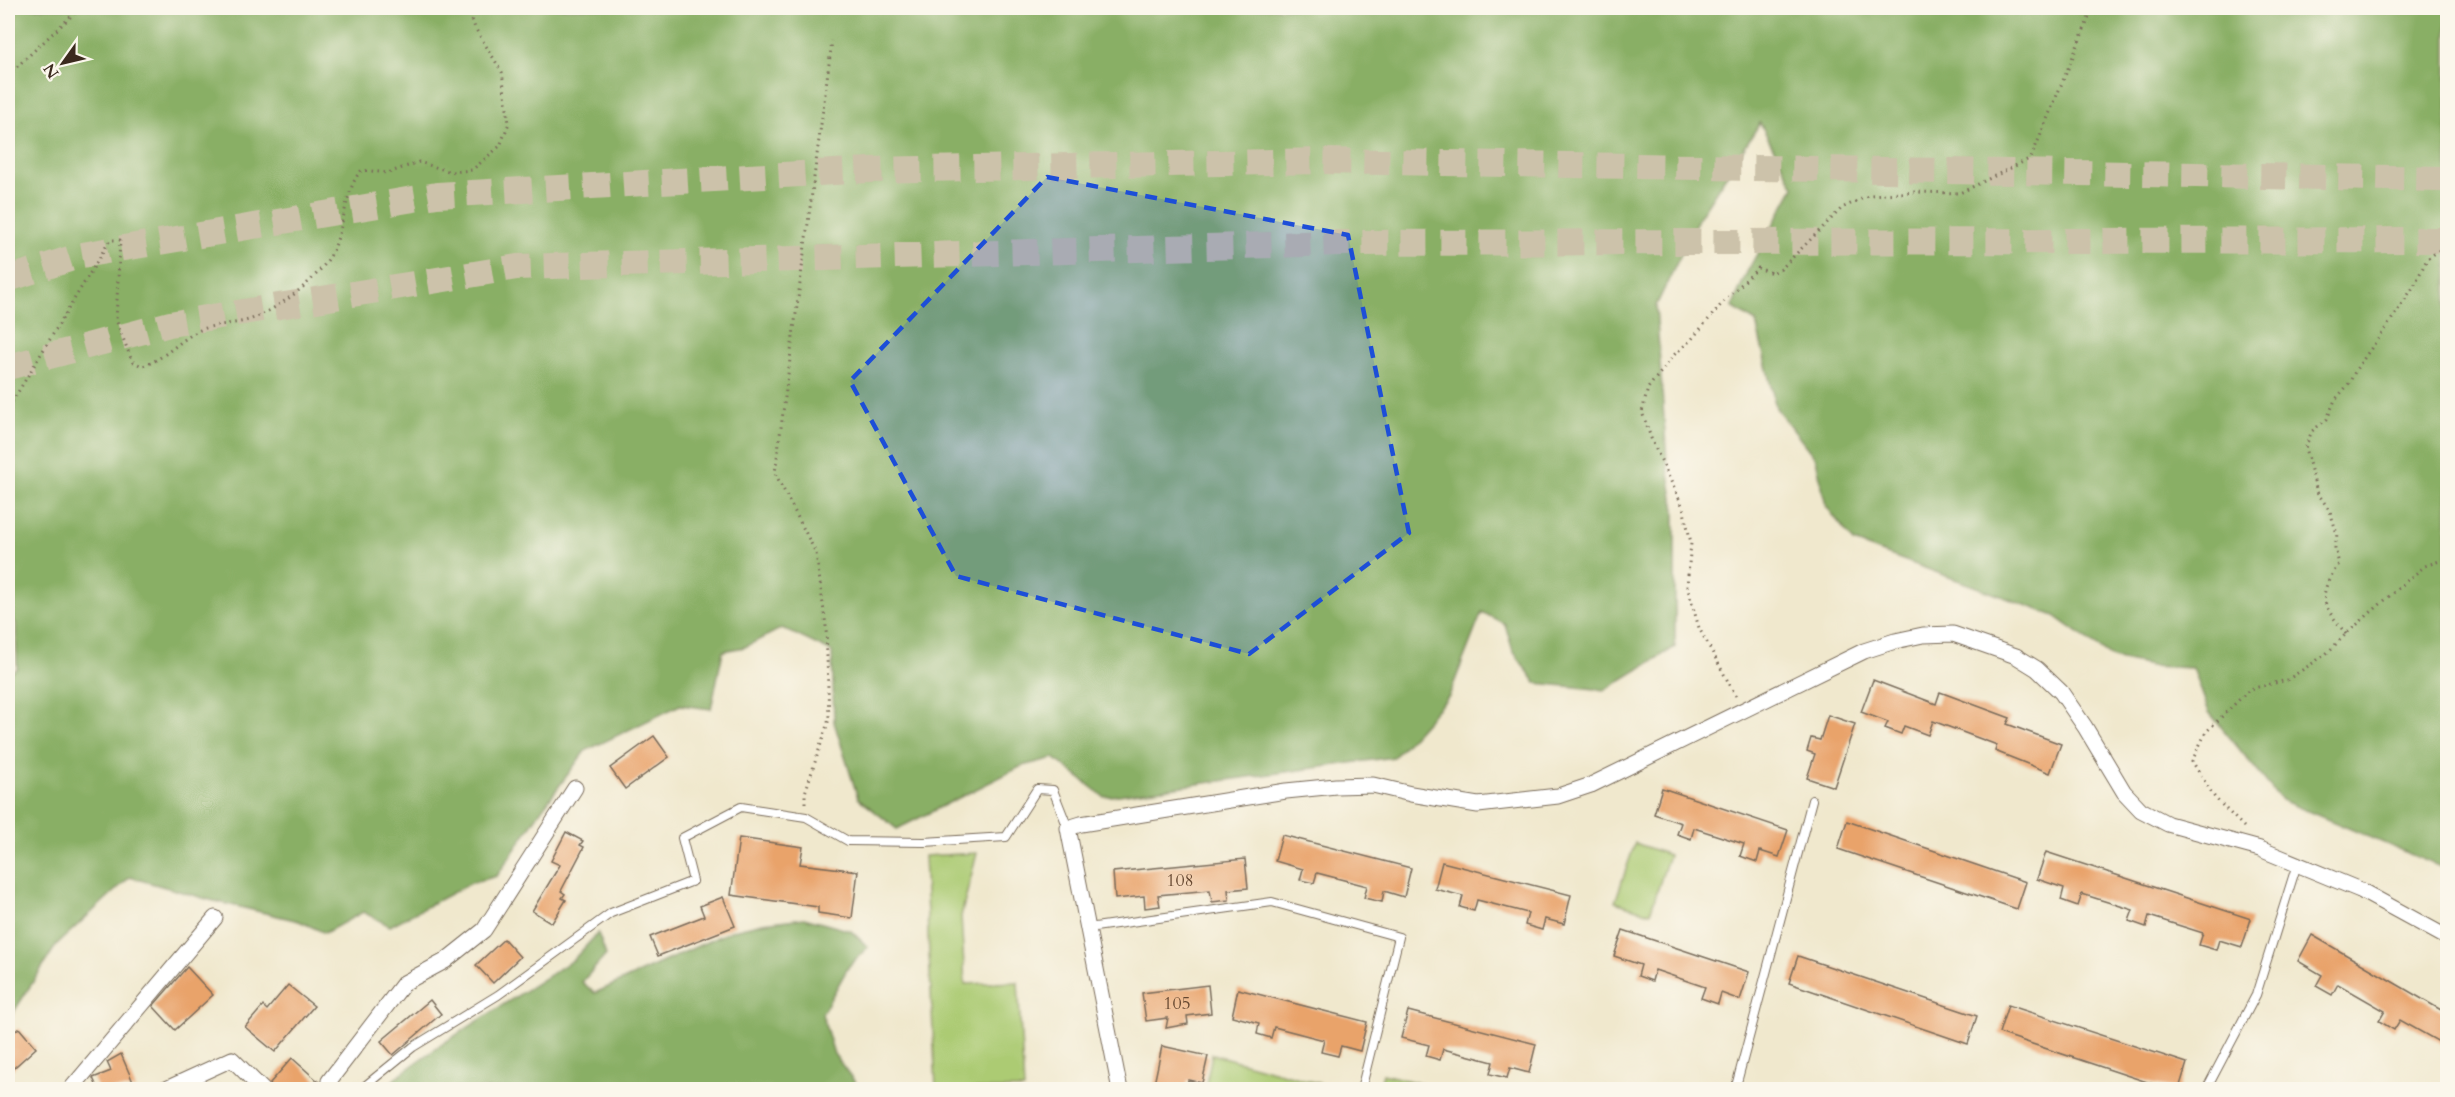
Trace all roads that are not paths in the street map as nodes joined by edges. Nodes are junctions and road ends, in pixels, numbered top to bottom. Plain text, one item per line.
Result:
1 (575, 788) dead end
2 (1812, 800) dead end
3 (1068, 828) junction
4 (2297, 864) junction
5 (214, 918) dead end
6 (1088, 928) junction
7 (2448, 938) edge
8 (70, 1089) edge
9 (164, 1089) edge
10 (263, 1089) edge
11 (332, 1089) edge
12 (360, 1089) edge
13 (1120, 1089) edge
14 (1361, 1089) edge
15 (1735, 1089) edge
16 (2206, 1089) edge

1 - 11 street
2 - 15 lane
3 - 4 street
3 - 6 street
3 - 12 lane
4 - 7 street
4 - 16 lane
5 - 8 street
6 - 13 street
6 - 14 lane
9 - 10 street

